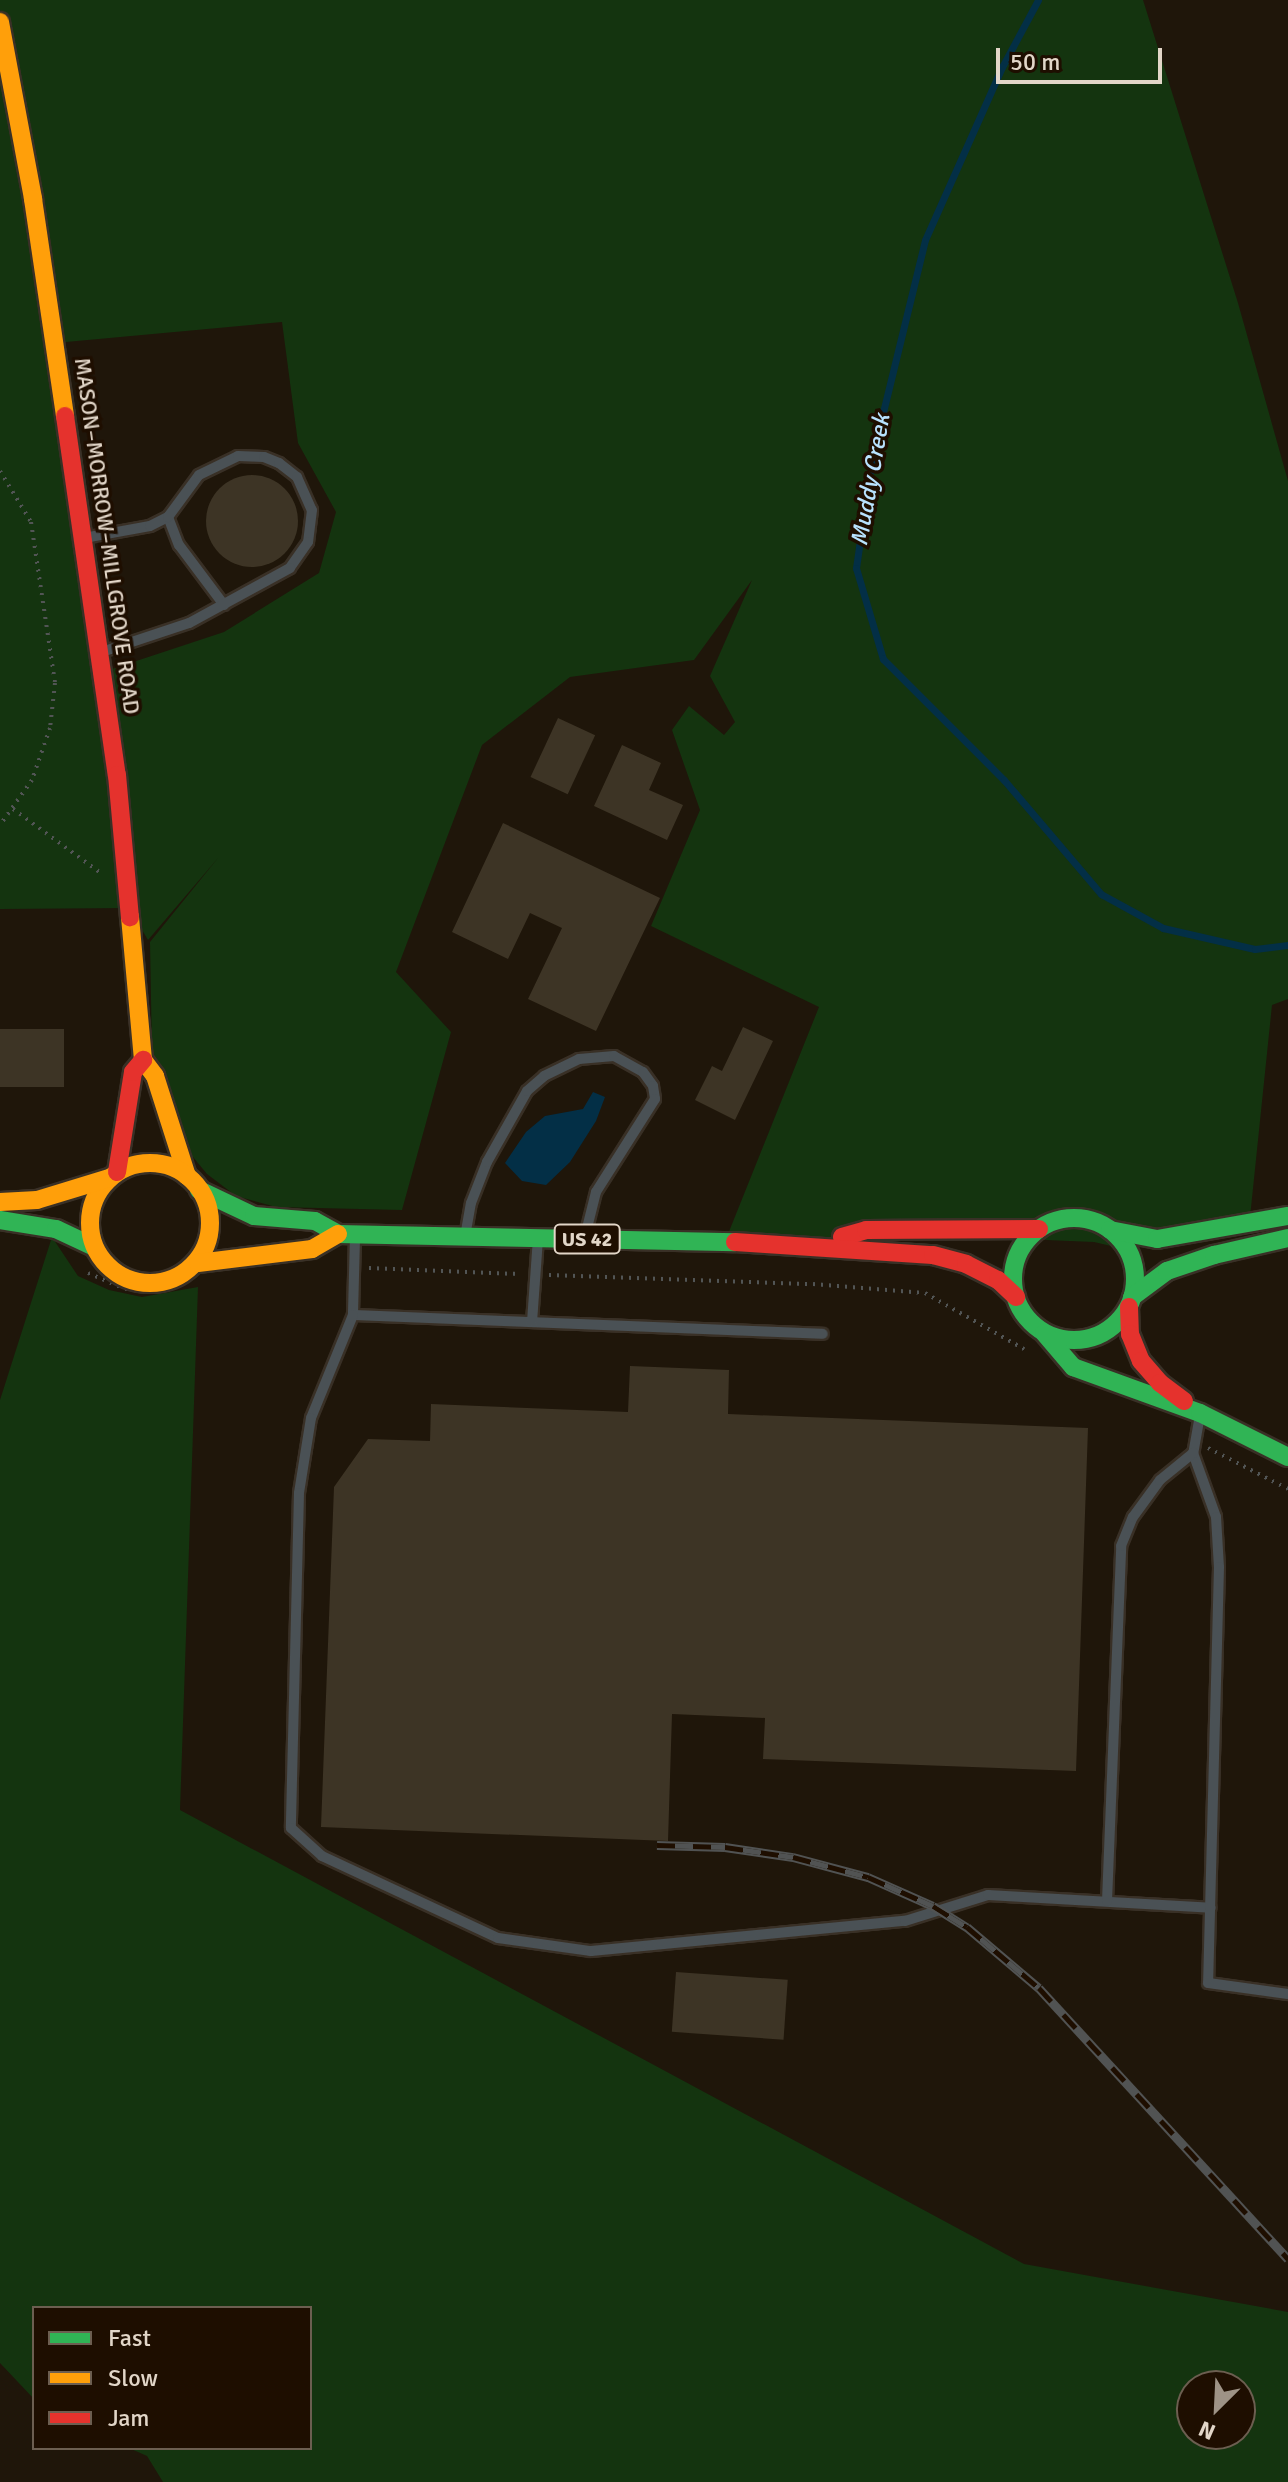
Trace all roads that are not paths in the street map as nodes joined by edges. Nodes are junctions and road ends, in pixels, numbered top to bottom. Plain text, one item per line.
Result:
1 (0, 22) edge
2 (168, 517) junction
3 (84, 538) junction
4 (224, 605) junction
5 (100, 653) junction
6 (143, 1060) junction
7 (113, 1175) junction
8 (193, 1183) junction
9 (0, 1202) edge
10 (1288, 1216) edge
11 (0, 1220) edge
12 (1039, 1229) junction
13 (1110, 1230) junction
14 (346, 1234) junction
15 (465, 1234) junction
16 (538, 1236) junction
17 (585, 1238) junction
18 (1288, 1238) edge
19 (819, 1245) junction
20 (94, 1247) junction
21 (198, 1263) junction
22 (1016, 1297) junction
23 (1130, 1302) junction
24 (353, 1315) junction
25 (532, 1322) junction
26 (1044, 1333) junction
27 (823, 1334) dead end
28 (1200, 1413) junction
29 (1193, 1453) junction
30 (1288, 1457) edge
31 (1107, 1901) junction
32 (1211, 1908) junction
33 (1288, 1994) edge

1 - 3 main road, MASON–MORROW–MILLGROVE ROAD
2 - 3 lane
2 - 4 lane
2 - 4 lane
3 - 5 main road, MASON–MORROW–MILLGROVE ROAD
4 - 5 lane
5 - 6 main road, MASON–MORROW–MILLGROVE ROAD
6 - 7 main road, MASON–MORROW–MILLGROVE ROAD
6 - 8 main road, MASON–MORROW–MILLGROVE ROAD
7 - 8 main road, US 42
7 - 9 main road, US 42
7 - 20 main road
8 - 14 main road, US 42
8 - 21 main road
10 - 13 main road
11 - 20 main road, US 42
12 - 13 main road
12 - 19 main road, US 42
12 - 22 main road
13 - 23 main road
14 - 15 main road, US 42
14 - 21 main road, US 42
14 - 24 lane
15 - 16 main road, US 42
15 - 17 lane
16 - 17 main road, US 42
16 - 25 lane
17 - 19 main road, US 42
18 - 23 main road
19 - 22 main road, US 42
20 - 21 main road, US 42
22 - 26 main road
23 - 26 main road
23 - 28 main road
24 - 25 lane
24 - 31 lane
25 - 27 lane
26 - 28 main road
28 - 29 lane
28 - 30 main road
29 - 31 lane
29 - 32 lane
31 - 32 lane
32 - 33 lane

